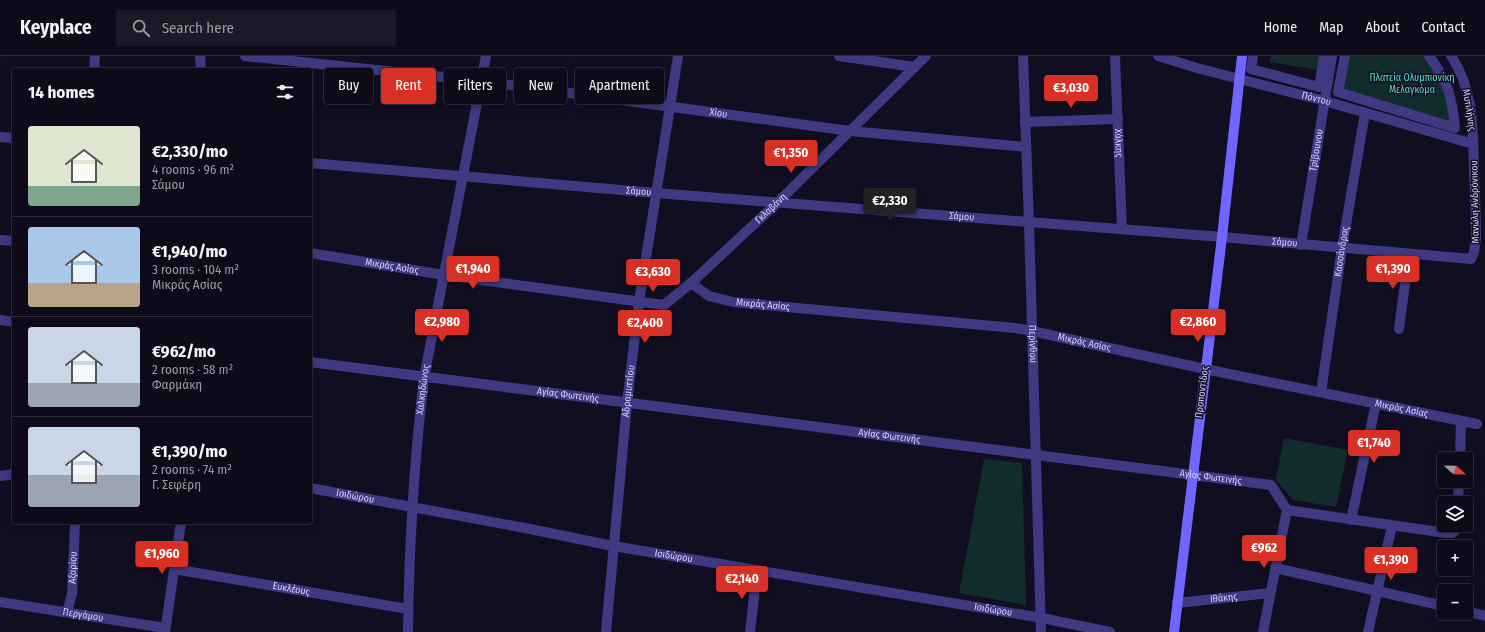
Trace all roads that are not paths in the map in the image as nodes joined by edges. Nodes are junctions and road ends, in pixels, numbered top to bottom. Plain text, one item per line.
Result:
1 (95, 56) edge
2 (200, 56) edge
3 (245, 56) edge
4 (486, 56) edge
5 (678, 56) edge
6 (839, 56) edge
7 (926, 56) edge
8 (1023, 56) edge
9 (1115, 56) edge
10 (1158, 56) edge
11 (1242, 56) edge
12 (1253, 56) edge
13 (1324, 56) edge
14 (1332, 56) edge
15 (1345, 56) edge
16 (1429, 56) edge
17 (1451, 56) edge
18 (915, 67) junction
19 (94, 68) edge
20 (201, 68) edge
21 (484, 68) edge
22 (444, 77) edge
23 (1239, 79) junction
24 (506, 84) edge
25 (1325, 102) junction
26 (477, 104) edge
27 (670, 107) junction
28 (1365, 113) junction
29 (1118, 118) junction
30 (1025, 122) junction
31 (850, 131) junction
32 (0, 137) edge
33 (12, 138) edge
34 (1473, 144) junction
35 (1026, 147) junction
36 (312, 163) edge
37 (463, 175) junction
38 (656, 193) junction
39 (778, 202) junction
40 (1029, 223) junction
41 (1122, 229) junction
42 (1222, 237) junction
43 (0, 240) edge
44 (12, 241) edge
45 (1301, 245) junction
46 (1342, 248) junction
47 (312, 253) edge
48 (1409, 254) junction
49 (1471, 259) joint
50 (444, 275) junction
51 (691, 283) junction
52 (639, 302) junction
53 (664, 305) joint
54 (0, 320) edge
55 (12, 322) edge
56 (1399, 329) dead end
57 (1032, 331) junction
58 (312, 362) edge
59 (1205, 369) junction
60 (424, 378) junction
61 (1321, 392) junction
62 (626, 403) junction
63 (1376, 403) junction
64 (1462, 421) junction
65 (1477, 424) dead end
66 (1460, 452) edge
67 (1035, 455) junction
68 (12, 474) edge
69 (1192, 474) junction
70 (0, 476) edge
71 (312, 488) edge
72 (413, 508) junction
73 (1287, 510) junction
74 (1351, 520) junction
75 (75, 524) edge
76 (181, 524) edge
77 (1392, 526) junction
78 (1437, 532) edge
79 (1438, 532) edge
80 (1448, 532) edge
81 (613, 546) junction
82 (1275, 568) junction
83 (174, 569) junction
84 (757, 570) junction
85 (1377, 590) junction
86 (1270, 593) junction
87 (0, 602) edge
88 (1177, 603) junction
89 (1437, 604) edge
90 (408, 609) junction
91 (67, 612) junction
92 (1473, 613) edge
93 (1485, 616) edge
94 (1042, 618) junction
95 (165, 630) edge
96 (408, 632) edge
97 (606, 632) edge
98 (750, 632) edge
99 (1041, 632) edge
100 (1110, 632) edge
101 (1174, 632) edge
102 (1263, 632) edge
103 (1368, 632) edge

1 - 19 street
2 - 20 street
3 - 22 street, Χίου
4 - 21 street, Χαλκηδώνος
5 - 27 street, Αδραμυττίου
6 - 18 street
7 - 18 street, Γκλαβάνη
8 - 30 street, Περίνθου
9 - 29 street, Χάλκης
10 - 23 street, Πόντου
11 - 23 street, Προποντίδος
12 - 13 street
14 - 25 street, Τρίβουνου
15 - 16 street
17 - 34 street, Μυτιλήνης
18 - 31 street, Γκλαβάνη
23 - 25 street, Πόντου
23 - 42 street, Προποντίδος
24 - 27 street, Χίου
25 - 28 street, Πόντου
25 - 45 street, Τρίβουνου
26 - 37 street, Χαλκηδώνος
27 - 31 street, Χίου
27 - 38 street, Αδραμυττίου
28 - 34 street, Πόντου
28 - 46 street, Κασσάνδρας
29 - 30 street
29 - 41 street, Χάλκης
30 - 35 street, Περίνθου
31 - 35 street, Χίου
31 - 39 street, Γκλαβάνη
32 - 33 street
34 - 49 street, Μανώλη Ανδρόνικου
35 - 40 street, Περίνθου
36 - 37 street, Σάμου
37 - 38 street, Σάμου
37 - 50 street, Χαλκηδώνος
38 - 39 street, Σάμου
38 - 52 street, Αδραμυττίου
39 - 40 street, Σάμου
39 - 51 street, Γκλαβάνη
40 - 41 street, Σάμου
40 - 57 street, Περίνθου
41 - 42 street, Σάμου
42 - 45 street, Σάμου
42 - 59 street, Προποντίδος
43 - 44 street
45 - 46 street, Σάμου
46 - 48 street, Σάμου
46 - 61 street, Κασσάνδρας
47 - 50 street, Μικράς Ασίας
48 - 49 street, Σάμου
48 - 56 street
50 - 52 street, Μικράς Ασίας
50 - 60 street, Χαλκηδώνος
51 - 53 street, Γκλαβάνη
51 - 57 street, Μικράς Ασίας
52 - 53 street, Μικράς Ασίας
52 - 62 street, Αδραμυττίου
54 - 55 street
57 - 59 street, Μικράς Ασίας
57 - 67 street, Περίνθου
58 - 60 street, Αγίας Φωτεινής
59 - 61 street, Μικράς Ασίας
59 - 69 street, Προποντίδος
60 - 62 street, Αγίας Φωτεινής
60 - 72 street, Χαλκηδώνος
61 - 63 street, Μικράς Ασίας
62 - 67 street, Αγίας Φωτεινής
62 - 81 street, Αδραμυττίου
63 - 64 street, Μικράς Ασίας
63 - 74 street
64 - 65 street, Μικράς Ασίας
64 - 66 street
67 - 69 street, Αγίας Φωτεινής
67 - 94 street, Περίνθου
68 - 70 street
69 - 73 street, Αγίας Φωτεινής
69 - 88 street, Προποντίδος
71 - 72 street, Ισιδώρου
72 - 81 street, Ισιδώρου
72 - 90 street, Χαλκηδώνος
73 - 74 street
73 - 82 street
74 - 77 street
75 - 91 street, Αξαρίου
76 - 83 street
77 - 78 street
77 - 85 street
79 - 80 street
81 - 84 street, Ισιδώρου
81 - 97 street, Αδραμυττίου
82 - 85 street
82 - 86 street
83 - 90 street, Ευκλέους
83 - 95 street
84 - 94 street, Ισιδώρου
84 - 98 street
85 - 89 street
85 - 103 street
86 - 88 street, Ιθάκης
86 - 102 street
87 - 91 street, Περγάμου
88 - 101 street, Προποντίδος
90 - 96 street, Χαλκηδώνος
91 - 95 street, Περγάμου
92 - 93 street
94 - 99 street, Περίνθου
94 - 100 street, Ισιδώρου

